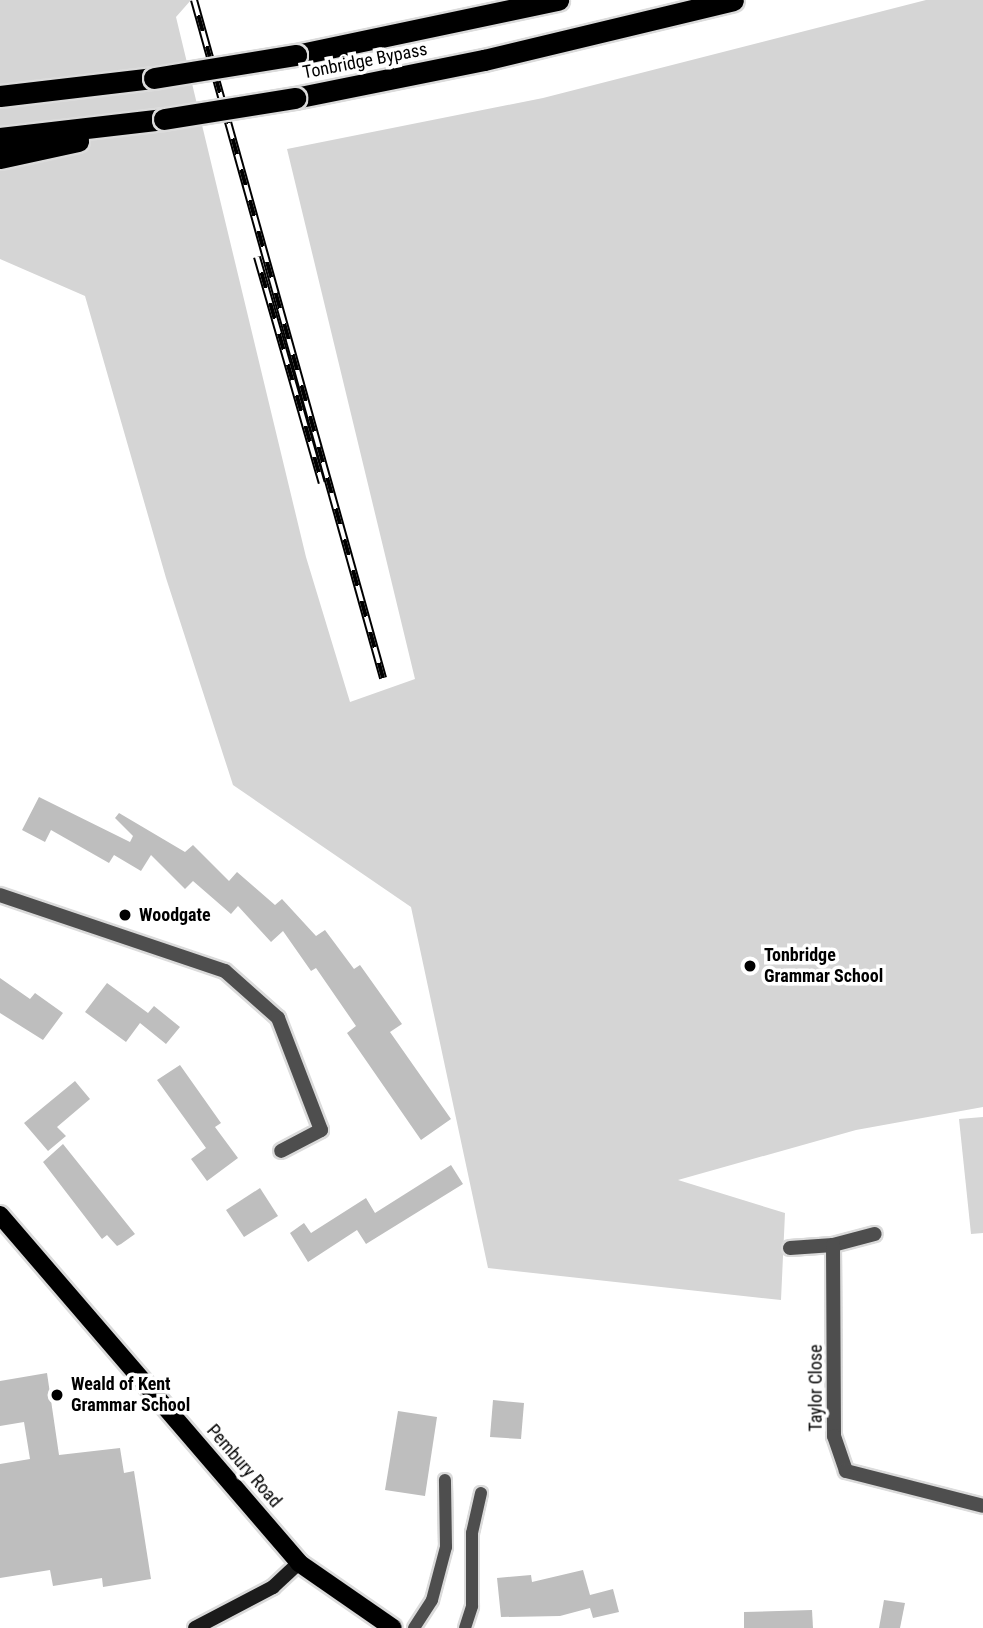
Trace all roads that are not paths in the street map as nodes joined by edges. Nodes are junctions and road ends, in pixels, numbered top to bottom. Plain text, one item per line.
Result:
1 (558, 0) edge
2 (733, 0) edge
3 (0, 96) edge
4 (158, 120) junction
5 (0, 138) edge
6 (0, 158) edge
7 (0, 895) edge
8 (281, 1151) dead end
9 (0, 1215) edge
10 (875, 1234) dead end
11 (833, 1245) junction
12 (790, 1248) dead end
13 (445, 1480) dead end
14 (481, 1493) dead end
15 (983, 1506) edge
16 (299, 1563) junction
17 (195, 1628) edge
18 (393, 1628) edge
19 (414, 1628) edge
20 (465, 1628) edge

1 - 3 highway, Tonbridge Bypass, bridge
2 - 4 highway, Tonbridge Bypass, bridge
4 - 5 highway, Tonbridge Bypass
4 - 6 highway
7 - 8 street
9 - 16 main road, Pembury Road
10 - 11 street
11 - 12 street
11 - 15 street, Taylor Close
13 - 19 lane
14 - 20 lane
16 - 17 street
16 - 18 main road, Pembury Road

